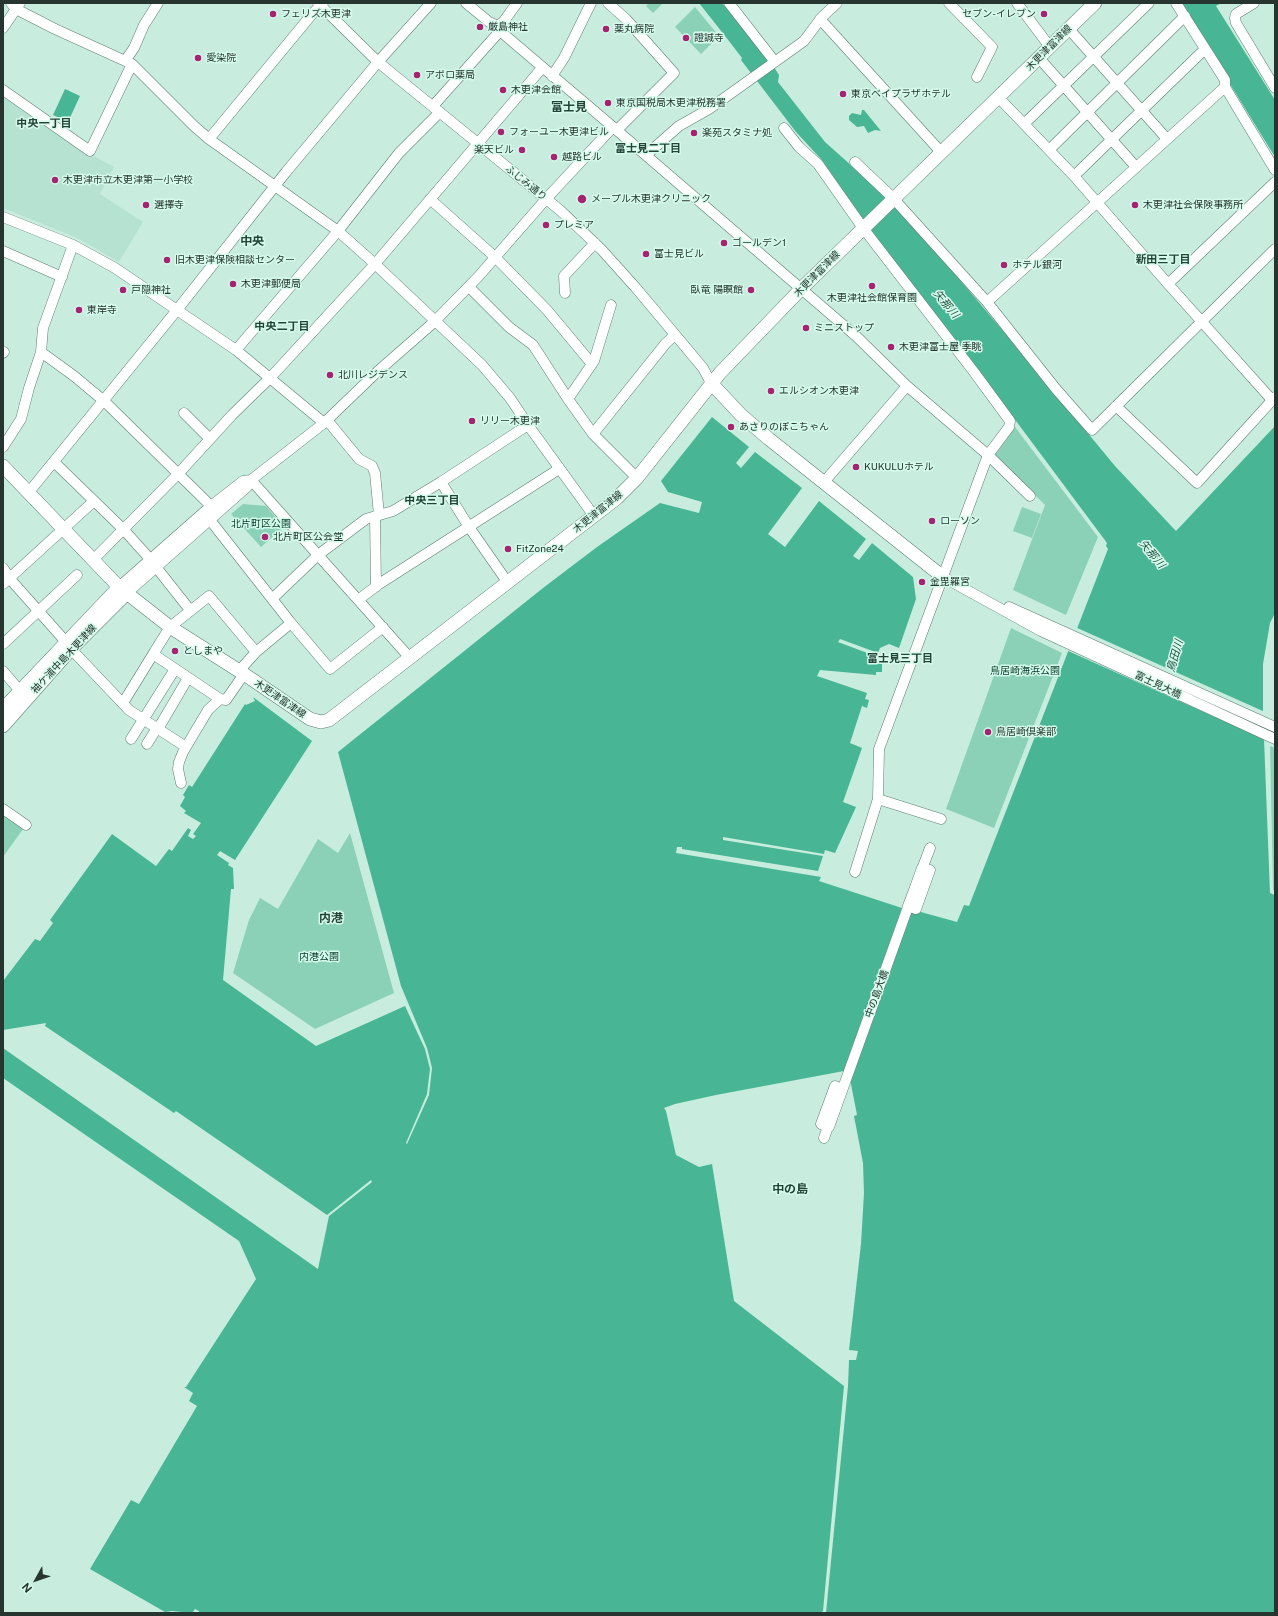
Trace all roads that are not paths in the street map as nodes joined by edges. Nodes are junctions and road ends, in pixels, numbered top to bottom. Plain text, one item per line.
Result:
1 (158, 3) edge
2 (431, 3) edge
3 (466, 3) edge
4 (516, 3) edge
5 (591, 3) edge
6 (608, 3) edge
7 (729, 3) edge
8 (837, 3) edge
9 (949, 3) edge
10 (1017, 3) edge
11 (1095, 3) edge
12 (1149, 3) edge
13 (1176, 3) edge
14 (1254, 3) edge
15 (321, 4) edge
16 (16, 5) edge
17 (1185, 16) junction
18 (820, 19) junction
19 (3, 28) edge
20 (1068, 28) junction
21 (499, 29) junction
22 (1050, 47) junction
23 (1205, 49) junction
24 (1094, 57) junction
25 (1039, 58) junction
26 (129, 62) junction
27 (378, 62) junction
28 (774, 62) junction
29 (542, 68) junction
30 (552, 76) junction
31 (977, 77) dead end
32 (1117, 83) junction
33 (1063, 87) junction
34 (1225, 87) junction
35 (1275, 88) edge
36 (3, 90) edge
37 (999, 98) junction
38 (436, 109) junction
39 (1142, 110) junction
40 (1087, 113) junction
41 (1024, 124) junction
42 (615, 128) junction
43 (784, 128) dead end
44 (209, 138) junction
45 (1167, 139) junction
46 (1112, 140) junction
47 (477, 143) junction
48 (1049, 150) junction
49 (941, 152) junction
50 (646, 155) junction
51 (855, 162) dead end
52 (1136, 167) junction
53 (1275, 170) edge
54 (1074, 176) junction
55 (1275, 182) edge
56 (275, 186) junction
57 (894, 198) junction
58 (430, 199) junction
59 (546, 199) junction
60 (1097, 202) junction
61 (3, 217) edge
62 (863, 228) junction
63 (338, 230) junction
64 (595, 243) junction
65 (73, 245) junction
66 (1275, 249) edge
67 (3, 251) edge
68 (495, 257) junction
69 (375, 264) junction
70 (62, 277) junction
71 (1168, 284) junction
72 (468, 287) junction
73 (801, 289) junction
74 (565, 293) dead end
75 (987, 302) junction
76 (611, 305) dead end
77 (177, 310) junction
78 (436, 320) junction
79 (1202, 321) junction
80 (675, 335) junction
81 (236, 350) junction
82 (41, 352) junction
83 (592, 364) junction
84 (271, 378) junction
85 (711, 384) junction
86 (907, 386) junction
87 (1274, 398) edge
88 (568, 399) junction
89 (104, 401) junction
90 (1116, 406) junction
91 (184, 413) dead end
92 (325, 421) junction
93 (528, 425) junction
94 (593, 434) junction
95 (210, 439) junction
96 (3, 447) edge
97 (988, 455) junction
98 (54, 462) junction
99 (3, 466) edge
100 (559, 469) junction
101 (178, 474) junction
102 (637, 478) junction
103 (251, 480) junction
104 (441, 482) junction
105 (824, 482) junction
106 (29, 492) junction
107 (1030, 496) dead end
108 (94, 502) junction
109 (211, 506) junction
110 (377, 516) junction
111 (594, 516) junction
112 (210, 520) junction
113 (469, 527) junction
114 (64, 530) junction
115 (124, 530) junction
116 (318, 555) junction
117 (93, 560) junction
118 (153, 563) junction
119 (3, 568) edge
120 (77, 575) dead end
121 (943, 577) junction
122 (6, 582) edge
123 (508, 583) junction
124 (376, 587) junction
125 (123, 590) junction
126 (273, 598) junction
127 (358, 600) junction
128 (190, 610) junction
129 (38, 611) junction
130 (291, 623) junction
131 (170, 627) junction
132 (383, 627) junction
133 (1044, 628) junction
134 (3, 644) edge
135 (69, 645) junction
136 (155, 651) junction
137 (256, 652) junction
138 (410, 658) junction
139 (176, 669) junction
140 (3, 671) edge
141 (241, 672) junction
142 (188, 678) junction
143 (20, 692) junction
144 (220, 699) junction
145 (122, 703) junction
146 (3, 709) edge
147 (144, 720) junction
148 (3, 726) edge
149 (1275, 727) edge
150 (157, 728) junction
151 (1275, 738) edge
152 (131, 739) dead end
153 (147, 744) dead end
154 (186, 747) junction
155 (181, 783) dead end
156 (878, 799) junction
157 (3, 809) edge
158 (941, 819) dead end
159 (26, 825) dead end
160 (930, 848) dead end
161 (855, 872) dead end
162 (824, 1138) dead end

1 - 26 street
2 - 27 street
3 - 21 street
4 - 21 street
5 - 30 street
6 - 42 street
7 - 28 street
8 - 18 street
9 - 31 street
10 - 22 street
11 - 20 main road, 木更津富津線
12 - 24 street
13 - 17 street
14 - 35 street
15 - 27 street, ふじみ通り
15 - 44 street
16 - 19 street
16 - 26 street
17 - 23 street
17 - 32 street
18 - 28 street
18 - 49 street
20 - 22 main road, 木更津富津線
20 - 24 street
21 - 29 street
21 - 38 street
22 - 25 main road, 木更津富津線
23 - 34 street
23 - 39 street
24 - 32 street
24 - 33 street
25 - 33 street
25 - 37 main road, 木更津富津線
26 - 36 street
26 - 44 street
27 - 38 street, ふじみ通り
27 - 56 street
28 - 50 street
29 - 30 street
29 - 47 street
30 - 42 street
32 - 39 street
32 - 40 street
33 - 40 street
33 - 41 street
34 - 45 street
34 - 53 street
37 - 41 street
37 - 49 main road, 木更津富津線
38 - 47 street, ふじみ通り
38 - 63 street
39 - 45 street
39 - 46 street
40 - 46 street
40 - 48 street
41 - 48 street
42 - 50 street
42 - 59 street
43 - 62 street
44 - 56 street
45 - 52 street
46 - 52 street
46 - 54 street
47 - 58 street
47 - 59 street, ふじみ通り
48 - 54 street
49 - 57 main road, 木更津富津線
50 - 73 street
51 - 57 street
52 - 60 street
54 - 60 street
55 - 71 street
56 - 63 street
56 - 77 street
57 - 62 main road, 木更津富津線
57 - 75 street
58 - 68 street
58 - 69 street
59 - 64 street, ふじみ通り
59 - 68 street
60 - 71 street
60 - 75 street
61 - 65 street
62 - 73 main road, 木更津富津線
62 - 97 street
63 - 69 street
63 - 81 street
64 - 74 street
64 - 80 street, ふじみ通り
65 - 70 street
65 - 77 street
66 - 79 street
67 - 70 street
68 - 72 street
68 - 83 street
69 - 78 street
69 - 84 street
70 - 82 street
71 - 79 street
72 - 78 street
72 - 88 street
73 - 85 main road, 木更津富津線
73 - 86 street
75 - 90 street
76 - 83 street
77 - 81 street
77 - 89 street
78 - 92 street
78 - 93 street
79 - 87 street
79 - 90 street
80 - 85 street, ふじみ通り
80 - 94 street
81 - 84 street
82 - 89 street
82 - 96 street
83 - 88 street
84 - 92 street
84 - 95 street
85 - 102 main road, 木更津富津線
85 - 105 main road
86 - 97 street
86 - 105 street
87 - 90 street
88 - 94 street
89 - 98 street
89 - 101 street
91 - 95 street
92 - 103 street
92 - 110 street
93 - 100 street
93 - 104 street
94 - 102 street
95 - 101 street
97 - 107 street
97 - 121 street
98 - 106 street
98 - 108 street
99 - 106 main road, 木更津富津線
100 - 111 street
100 - 113 street
101 - 109 street
101 - 115 street
102 - 111 main road, 木更津富津線
103 - 109 street
103 - 112 street
103 - 116 street
104 - 110 street
104 - 113 street
105 - 121 main road
106 - 114 main road, 木更津富津線
108 - 114 street
108 - 115 street
109 - 118 street
110 - 116 street
110 - 124 street
111 - 123 main road, 木更津富津線
112 - 118 street
112 - 126 street
113 - 123 street
113 - 124 street
114 - 117 main road, 木更津富津線
114 - 122 street
115 - 117 street
115 - 118 street
116 - 126 street
116 - 127 street
117 - 125 main road, 木更津富津線
118 - 125 street
118 - 128 street
119 - 122 street
120 - 129 street
121 - 133 street
121 - 156 street
122 - 129 street
123 - 138 main road, 木更津富津線
124 - 127 street
125 - 131 main road, 木更津富津線
125 - 135 main road, 袖ケ浦中島木更津線
126 - 130 street
127 - 132 street
128 - 131 street
128 - 137 street
129 - 134 street
129 - 135 street
130 - 132 street
130 - 137 street
131 - 136 street
131 - 141 main road, 木更津富津線
132 - 138 street
133 - 149 street, 富士見大橋
133 - 151 street, 富士見大橋
135 - 143 main road, 袖ケ浦中島木更津線
135 - 145 street
135 - 148 main road, 袖ケ浦中島木更津線
136 - 139 street
136 - 145 street
137 - 141 street
138 - 141 main road, 木更津富津線
139 - 142 street
139 - 147 street
140 - 143 street
141 - 144 street
142 - 144 street
142 - 150 street
143 - 146 main road, 袖ケ浦中島木更津線
144 - 154 street
145 - 147 street
147 - 150 street
147 - 152 street
150 - 153 street
150 - 154 street
154 - 155 street
156 - 158 street
156 - 161 street
157 - 159 street
160 - 162 street, 中の島大橋

